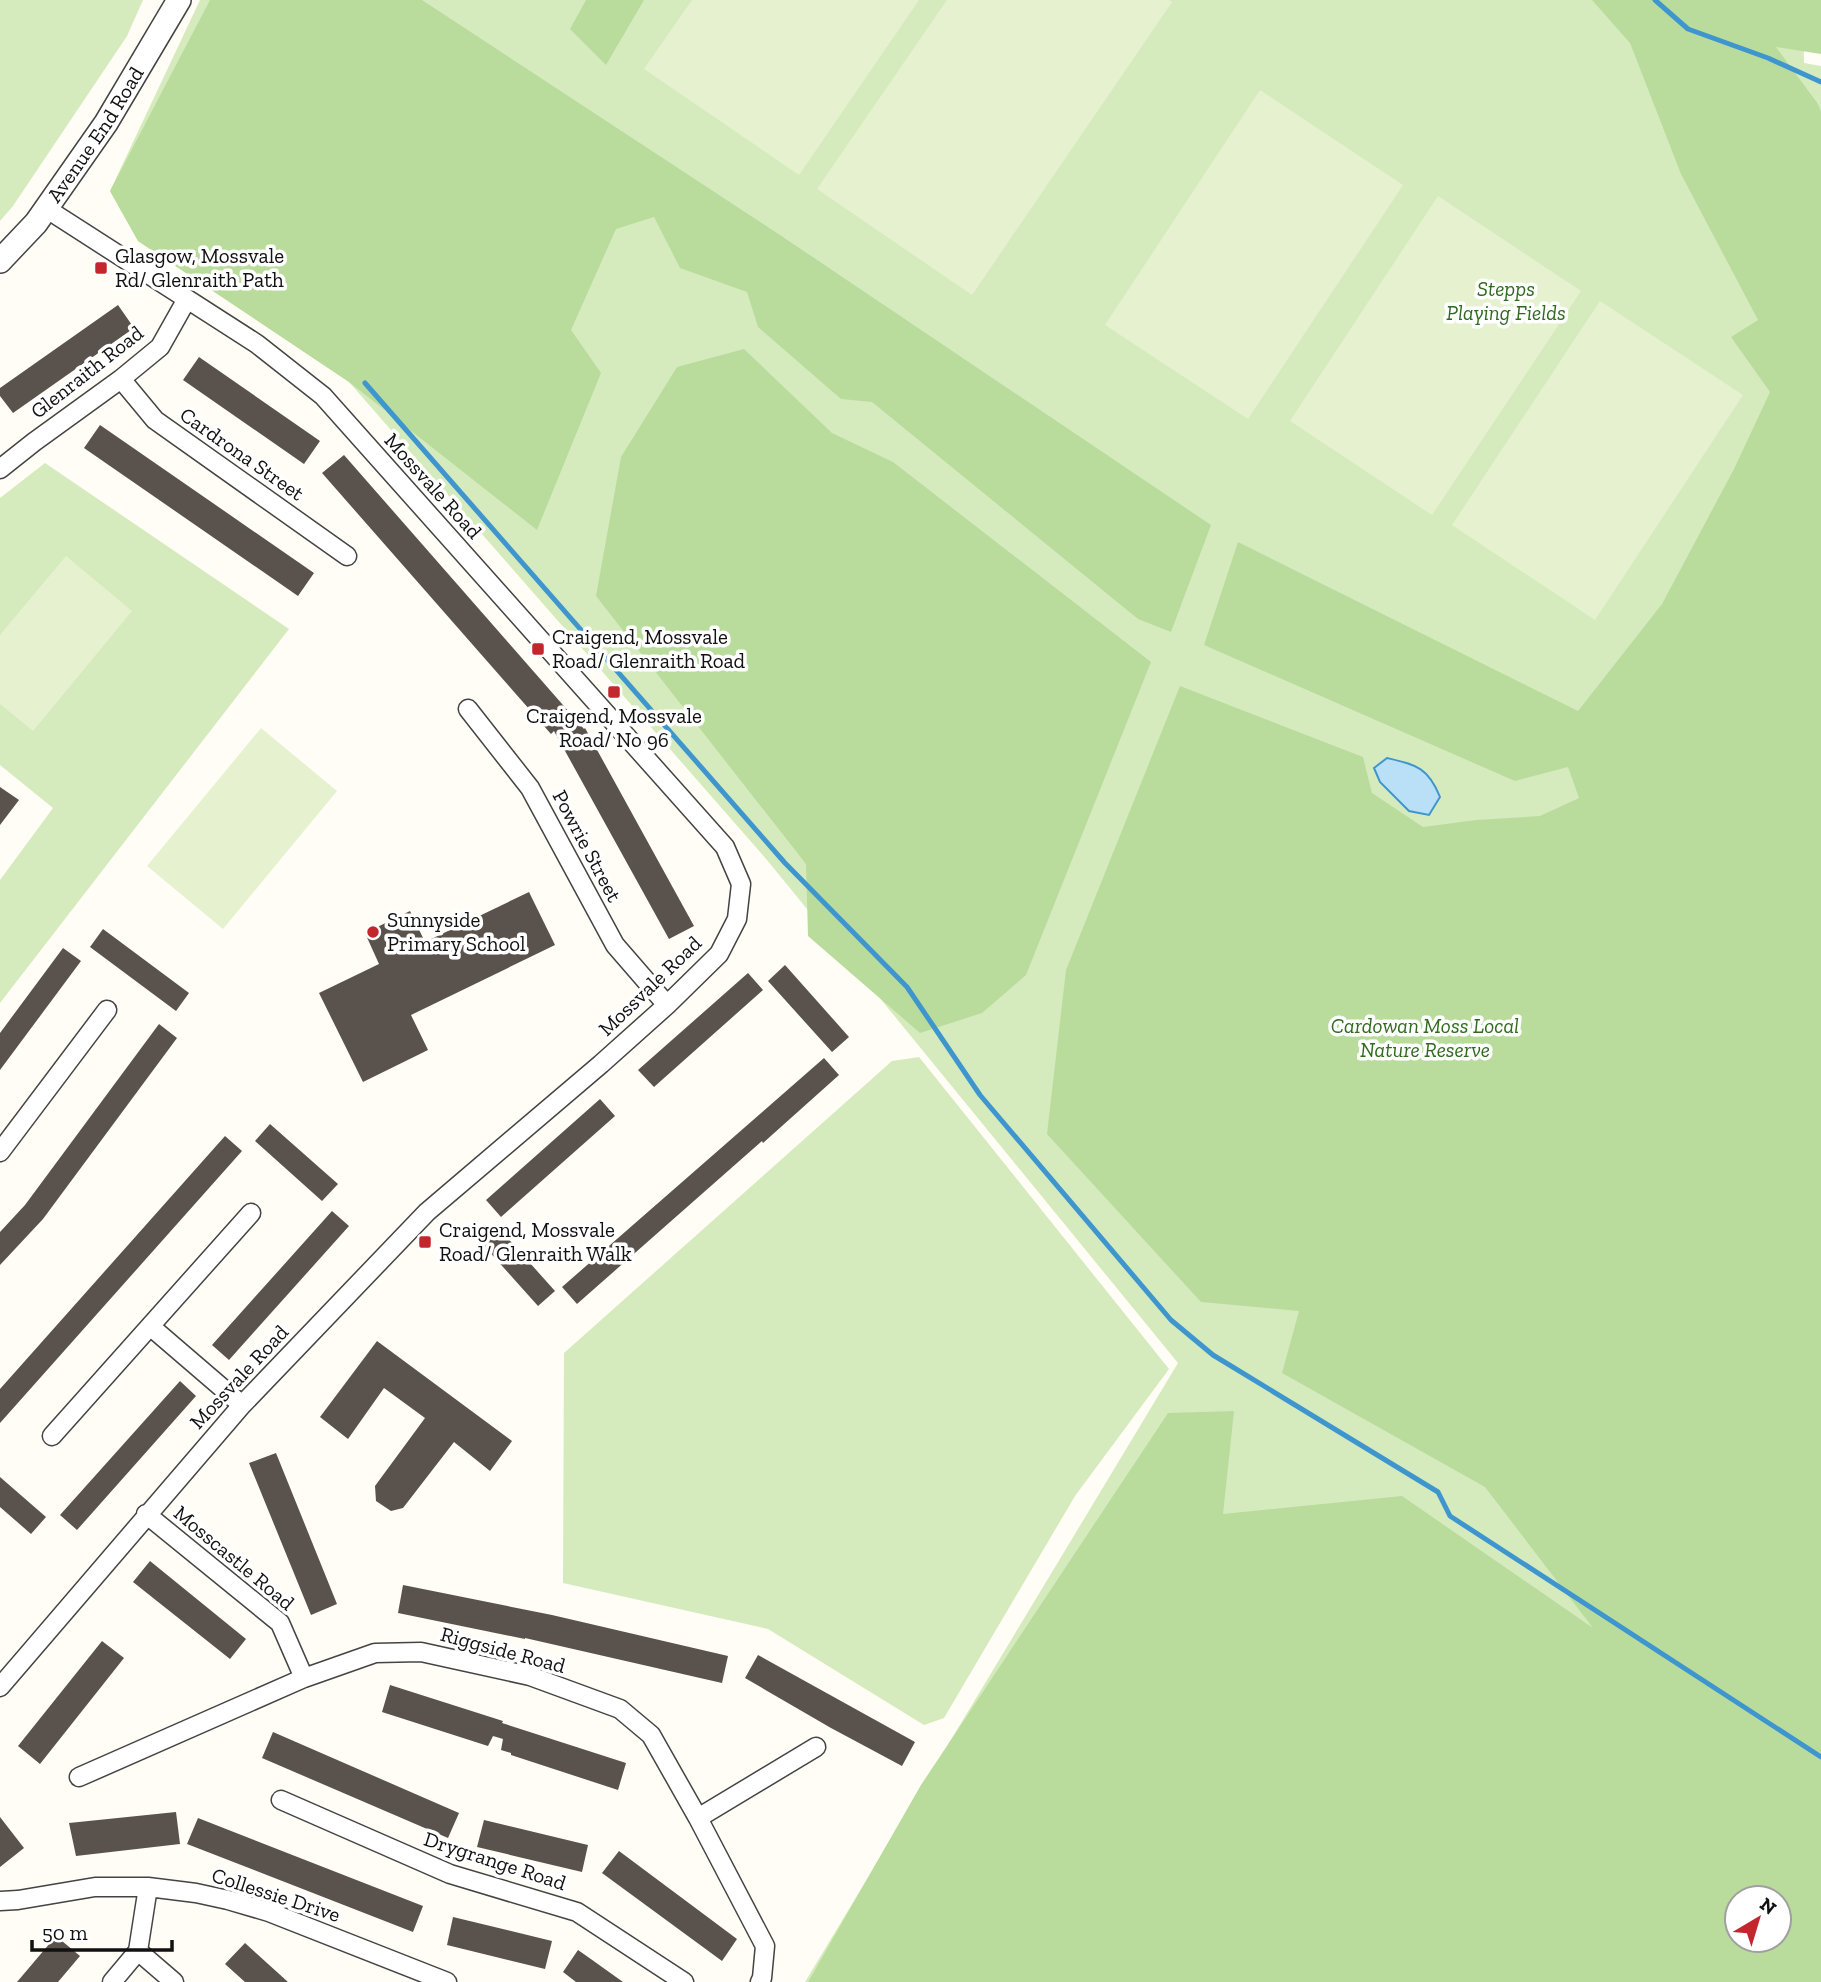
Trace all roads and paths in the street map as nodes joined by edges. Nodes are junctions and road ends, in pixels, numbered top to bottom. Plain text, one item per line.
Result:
1 (179, 0) edge
2 (47, 209) junction
3 (0, 261) edge
4 (187, 299) junction
5 (121, 379) junction
6 (0, 469) edge
7 (347, 556) dead end
8 (468, 709) dead end
9 (667, 1005) junction
10 (107, 1010) dead end
11 (0, 1152) edge
12 (251, 1213) dead end
13 (150, 1326) junction
14 (242, 1405) junction
15 (52, 1436) dead end
16 (146, 1514) junction
17 (304, 1678) junction
18 (0, 1687) edge
19 (817, 1747) dead end
20 (79, 1777) dead end
21 (281, 1800) dead end
22 (698, 1818) junction
23 (148, 1887) junction
24 (0, 1901) edge
25 (138, 1951) junction
26 (111, 1982) edge
27 (174, 1982) edge
28 (447, 1982) edge
29 (684, 1982) edge
30 (760, 1982) edge

1 - 2 street, Avenue End Road
2 - 3 street, Avenue End Road
2 - 4 street, Mossvale Road
4 - 5 street, Glenraith Road
4 - 9 street, Mossvale Road
5 - 6 street, Glenraith Road
5 - 7 street, Cardrona Street
8 - 9 street, Powrie Street
9 - 14 street, Mossvale Road
10 - 11 street
12 - 13 street
13 - 14 street
13 - 15 street
14 - 16 street, Mossvale Road
16 - 17 street, Mosscastle Road
16 - 18 street, Mossvale Road
17 - 20 street, Riggside Road
17 - 22 street, Riggside Road
19 - 22 street
21 - 29 street, Drygrange Road
22 - 30 street, Riggside Road
23 - 24 street, Collessie Drive
23 - 25 street
23 - 28 street, Collessie Drive
25 - 26 street
25 - 27 street

